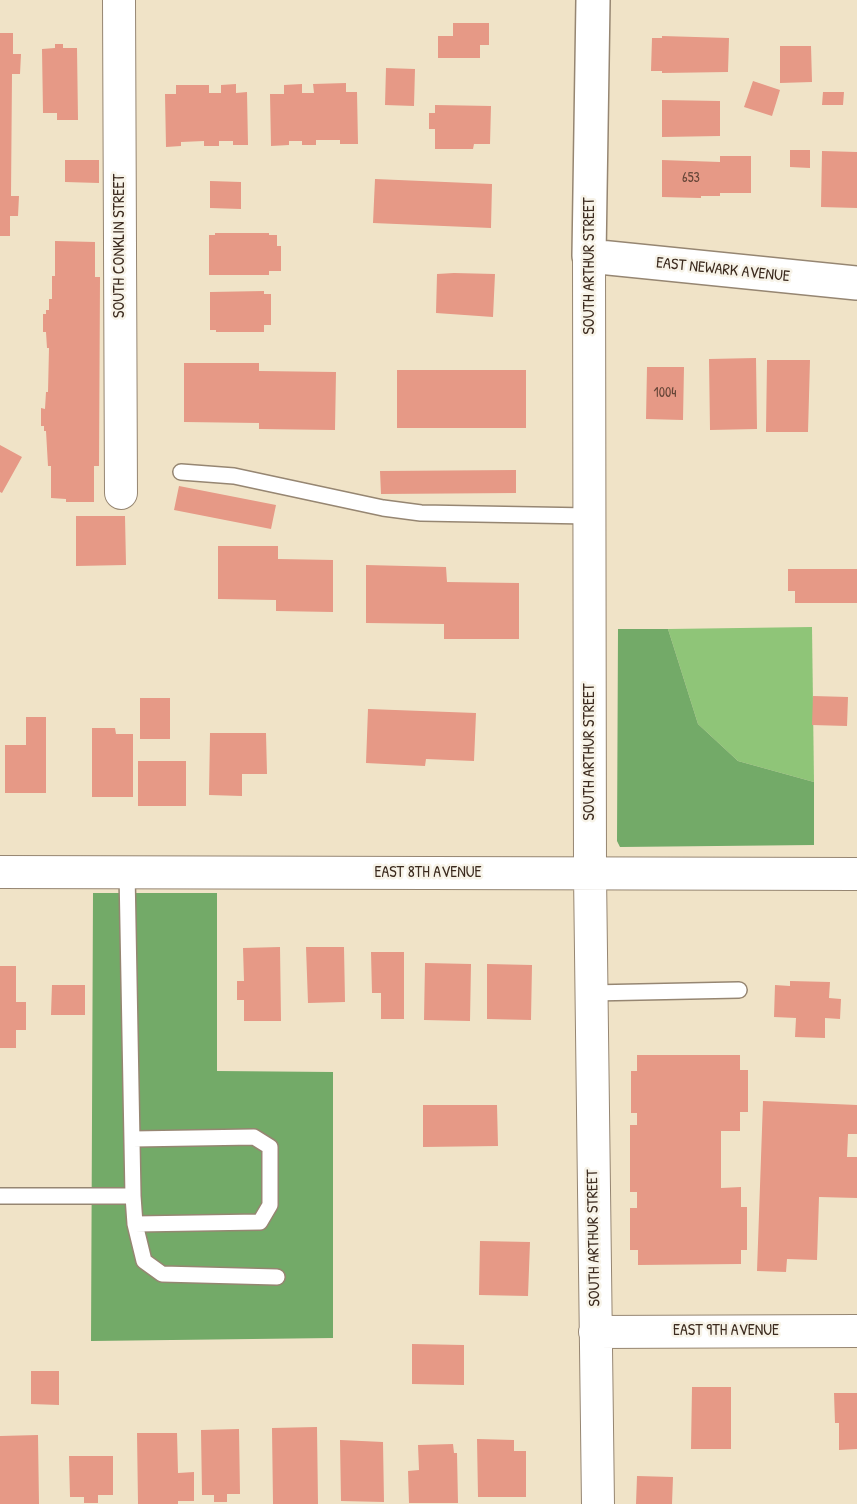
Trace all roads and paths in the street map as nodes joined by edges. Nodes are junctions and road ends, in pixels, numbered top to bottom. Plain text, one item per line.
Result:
1 (119, 0) edge
2 (593, 0) edge
3 (589, 256) junction
4 (857, 284) edge
5 (182, 472) dead end
6 (121, 493) dead end
7 (590, 516) junction
8 (0, 872) edge
9 (127, 872) junction
10 (590, 874) junction
11 (857, 874) edge
12 (739, 990) dead end
13 (591, 993) junction
14 (133, 1139) junction
15 (0, 1196) edge
16 (133, 1196) junction
17 (135, 1224) junction
18 (277, 1277) dead end
19 (857, 1331) edge
20 (595, 1332) junction
21 (598, 1504) edge

1 - 6 street, SOUTH CONKLIN STREET
2 - 3 main road, SOUTH ARTHUR STREET
3 - 4 main road, EAST NEWARK AVENUE
3 - 7 street, SOUTH ARTHUR STREET
5 - 7 lane
7 - 10 street, SOUTH ARTHUR STREET
8 - 9 street, EAST 8TH AVENUE
9 - 10 street, EAST 8TH AVENUE
9 - 14 lane
10 - 11 street, EAST 8TH AVENUE
10 - 13 street, SOUTH ARTHUR STREET
12 - 13 lane
13 - 20 street, SOUTH ARTHUR STREET
14 - 16 lane
14 - 17 lane
15 - 16 lane
16 - 17 lane
17 - 18 lane
19 - 20 street, EAST 9TH AVENUE
20 - 21 street, SOUTH ARTHUR STREET

